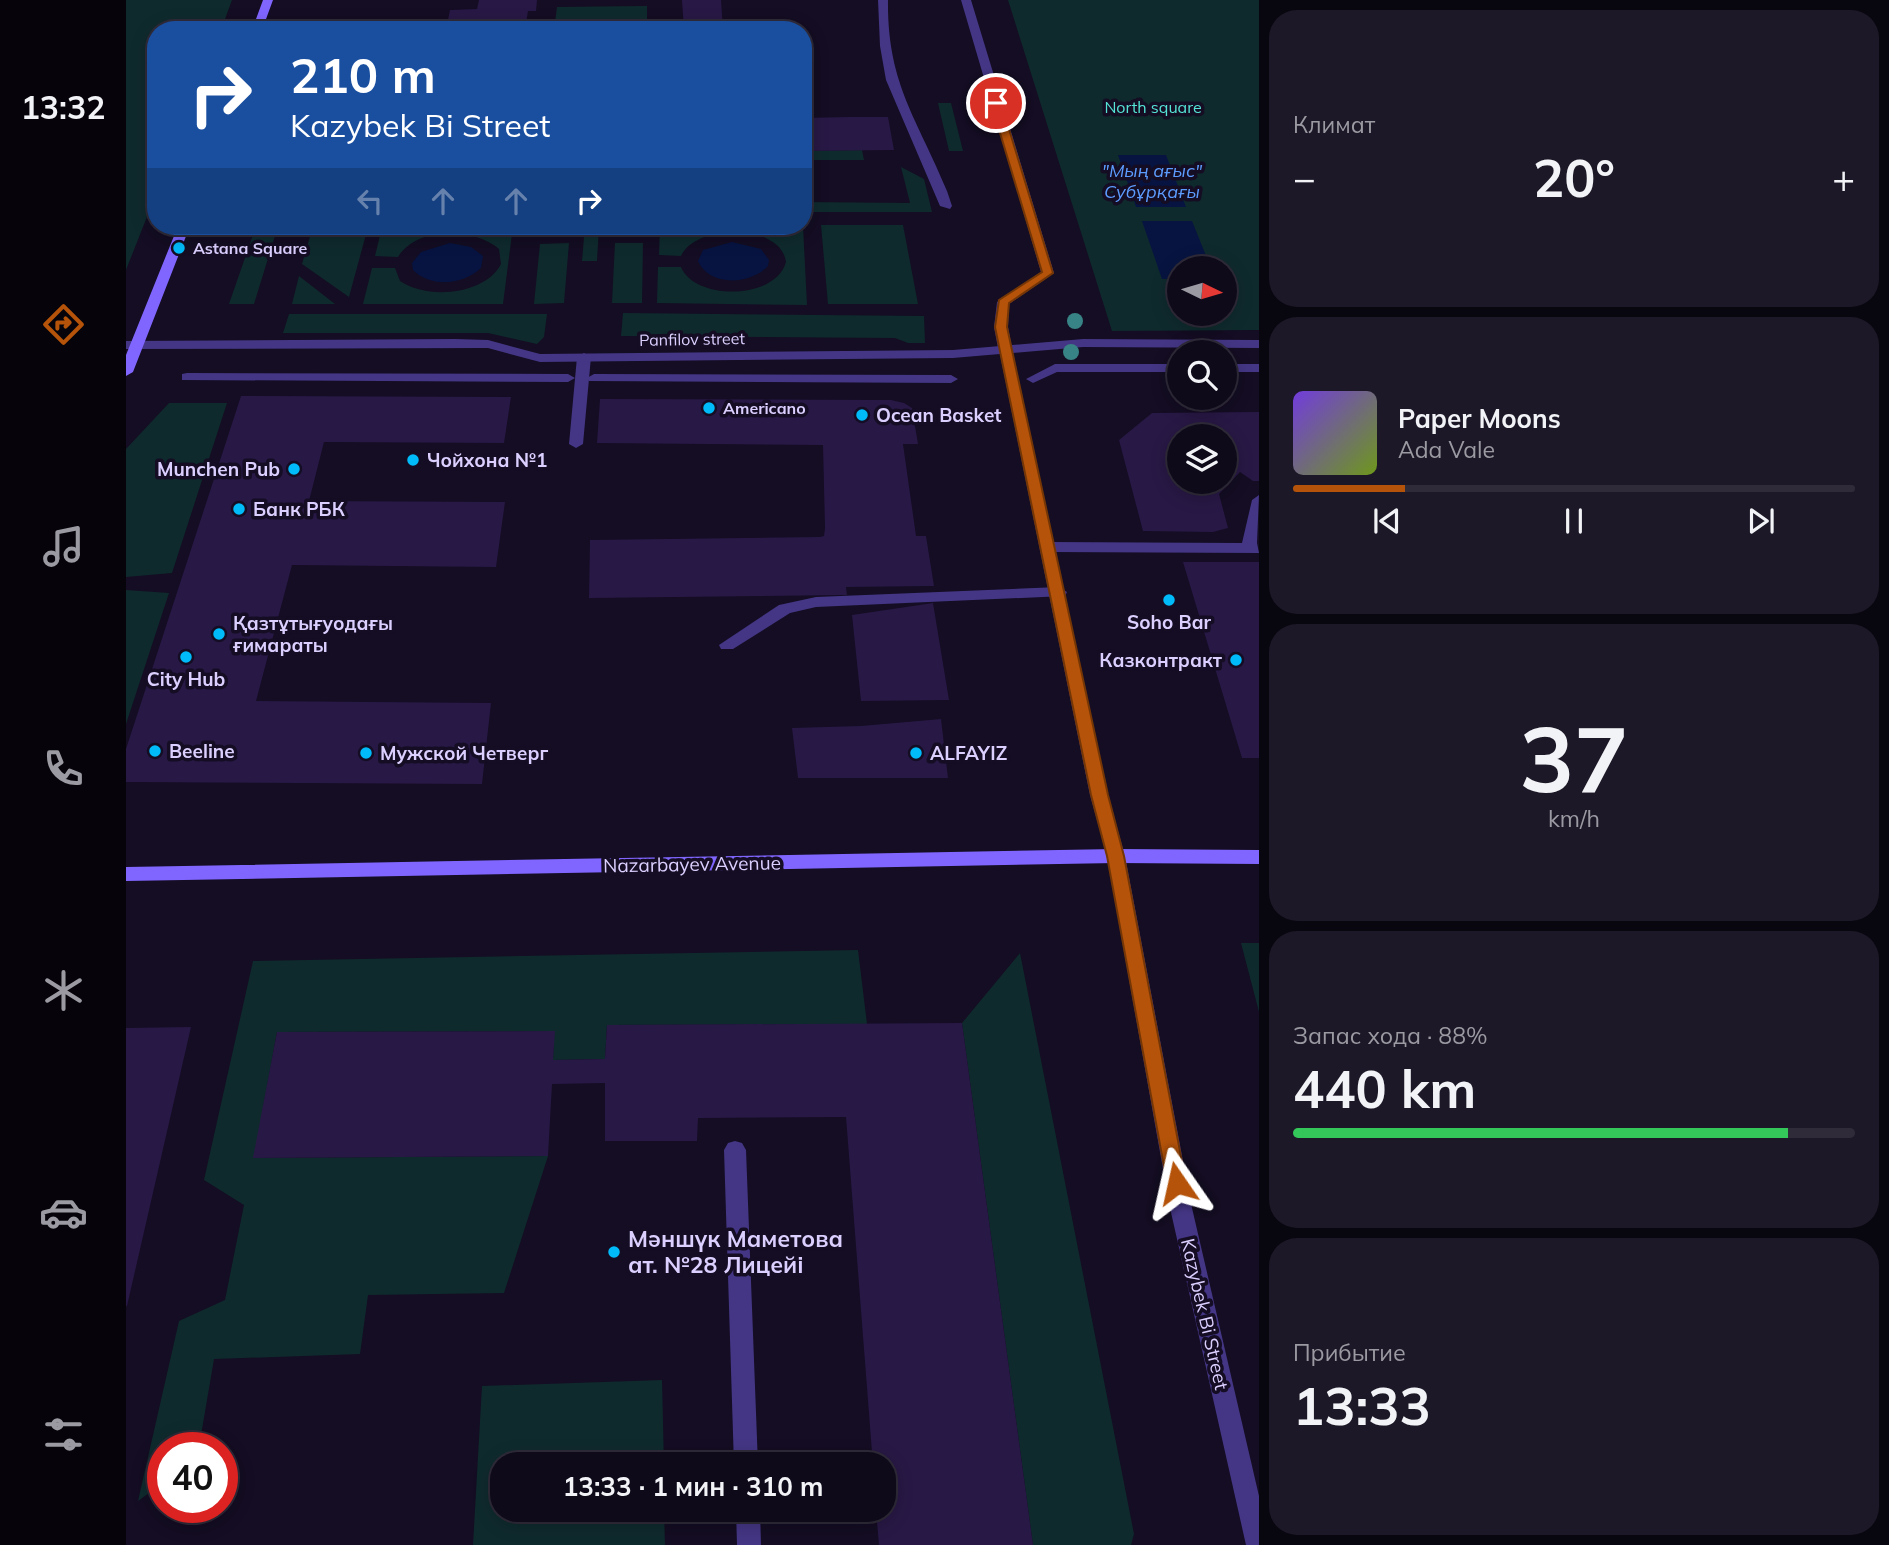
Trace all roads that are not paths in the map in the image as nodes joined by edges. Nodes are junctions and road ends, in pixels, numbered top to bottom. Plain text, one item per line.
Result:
1 (268, 0) edge
2 (883, 0) edge
3 (966, 0) edge
4 (260, 21) edge
5 (946, 205) dead end
6 (180, 235) edge
7 (1259, 344) edge
8 (132, 345) edge
9 (1005, 348) junction
10 (584, 358) junction
11 (1167, 368) edge
12 (1237, 368) edge
13 (1259, 368) edge
14 (126, 372) edge
15 (187, 377) dead end
16 (568, 378) dead end
17 (594, 378) dead end
18 (951, 379) dead end
19 (1033, 379) dead end
20 (576, 444) dead end
21 (1259, 500) edge
22 (1049, 547) junction
23 (1253, 548) edge
24 (1059, 592) junction
25 (727, 645) dead end
26 (1116, 856) junction
27 (1259, 857) edge
28 (126, 874) edge
29 (736, 1150) dead end
30 (746, 1452) edge
31 (748, 1522) edge
32 (749, 1545) edge
33 (1258, 1545) edge

1 - 4 main road
2 - 5 street
3 - 9 street, Kazybek Bi Street
6 - 8 main road
7 - 9 street, Panfilov street
8 - 10 street, Panfilov street
8 - 14 main road
9 - 10 street, Panfilov street
9 - 22 street, Kazybek Bi Street
10 - 20 street
11 - 19 street
12 - 13 street
15 - 16 street
17 - 18 street, Panfilov street
21 - 23 street
22 - 23 street
22 - 24 street, Kazybek Bi Street
24 - 25 street
24 - 26 street, Kazybek Bi Street
26 - 27 main road, Nazarbayev Avenue
26 - 28 main road, Nazarbayev Avenue
26 - 33 street, Kazybek Bi Street
29 - 30 street
31 - 32 street

